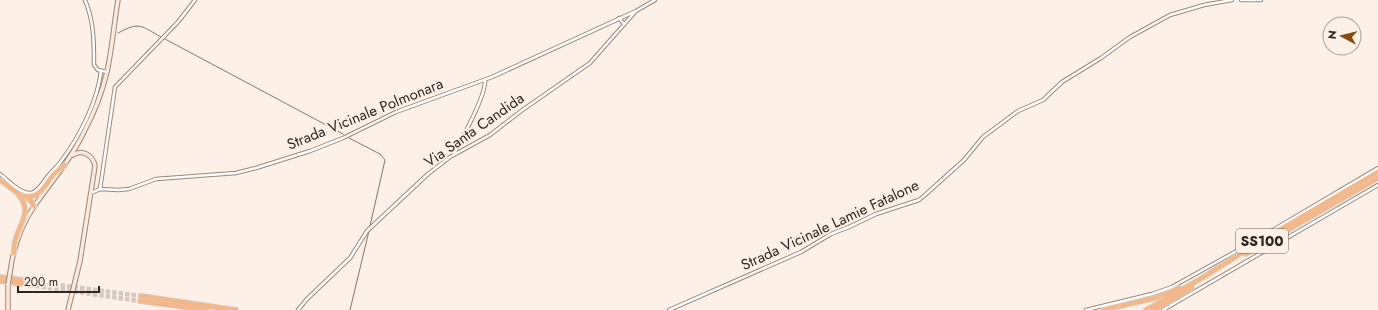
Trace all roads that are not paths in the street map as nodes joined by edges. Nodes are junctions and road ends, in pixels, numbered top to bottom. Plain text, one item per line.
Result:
1 (85, 0) edge
2 (118, 0) edge
3 (195, 0) edge
4 (655, 0) edge
5 (1232, 0) edge
6 (1241, 0) edge
7 (1261, 0) edge
8 (192, 2) edge
9 (636, 11) junction
10 (619, 18) junction
11 (624, 24) junction
12 (101, 71) junction
13 (107, 72) junction
14 (485, 80) junction
15 (454, 154) junction
16 (71, 156) junction
17 (65, 165) junction
18 (1378, 168) edge
19 (1378, 172) edge
20 (0, 174) edge
21 (1378, 178) edge
22 (0, 180) edge
23 (1378, 185) edge
24 (100, 189) junction
25 (91, 192) junction
26 (24, 198) junction
27 (34, 206) junction
28 (1242, 253) junction
29 (14, 254) junction
30 (0, 276) edge
31 (0, 281) edge
32 (8, 310) edge
33 (68, 310) edge
34 (207, 310) edge
35 (236, 310) edge
36 (298, 310) edge
37 (669, 310) edge
38 (1086, 310) edge
39 (1103, 310) edge
40 (1146, 310) edge
41 (1154, 310) edge
42 (1163, 310) edge

1 - 12 street
2 - 13 main road
3 - 8 street
4 - 9 street
5 - 37 street, Strada Vicinale Lamie Fatalone
6 - 7 street
8 - 24 street
9 - 10 street, Strada Vicinale Polmonara
9 - 11 street, Via Santa Candida
10 - 11 street
10 - 14 street, Strada Vicinale Polmonara
11 - 15 street, Via Santa Candida
12 - 13 street
12 - 20 street
13 - 16 main road
14 - 15 street
14 - 24 street, Strada Vicinale Polmonara
15 - 36 street, Via Santa Candida
16 - 17 main road
16 - 25 main road
17 - 26 highway
17 - 27 main road
18 - 38 street
19 - 28 highway, SS100
21 - 41 highway, SS100
22 - 26 highway
23 - 42 street
24 - 25 street, Strada Vicinale Polmonara
25 - 33 main road
26 - 27 highway
26 - 29 highway
27 - 29 main road
28 - 39 highway, SS100
28 - 40 highway, SS100
29 - 32 main road, bridge
30 - 31 highway
34 - 35 highway

